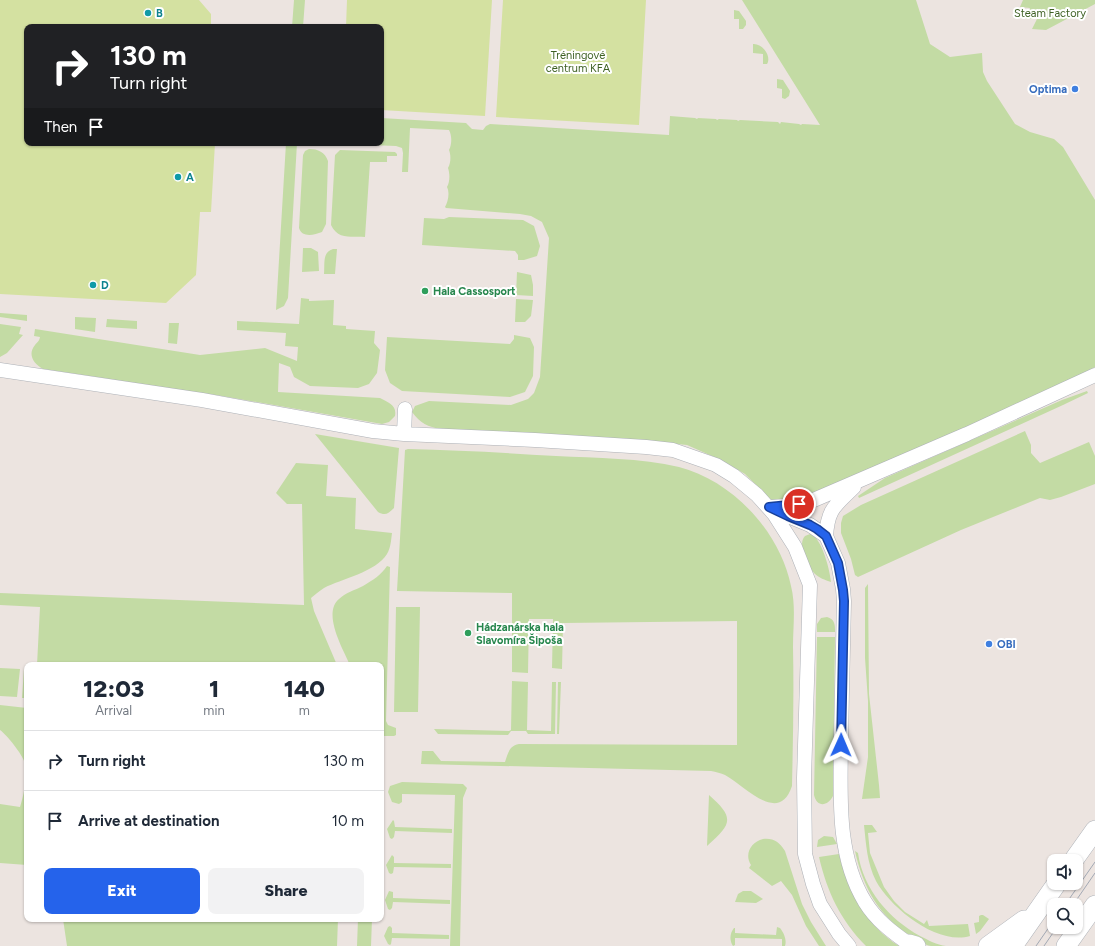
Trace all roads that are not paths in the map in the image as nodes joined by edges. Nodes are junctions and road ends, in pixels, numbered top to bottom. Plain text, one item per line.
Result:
1 (0, 370) edge
2 (1095, 375) edge
3 (405, 409) dead end
4 (404, 434) junction
5 (858, 482) junction
6 (809, 502) junction
7 (769, 507) junction
8 (796, 519) junction
9 (826, 536) junction
10 (795, 547) junction
11 (1095, 830) edge
12 (1078, 854) edge
13 (1052, 890) edge
14 (1095, 905) edge
15 (1040, 908) junction
16 (1069, 944) edge
17 (913, 945) edge
18 (849, 946) edge
19 (988, 946) edge
20 (1013, 946) edge

1 - 4 street
2 - 5 street
3 - 4 street
4 - 7 street
5 - 6 street
5 - 9 street
6 - 7 street
6 - 8 street
7 - 8 street
7 - 10 street
8 - 9 street
8 - 10 street
9 - 17 street
10 - 18 street
11 - 12 street
13 - 15 street
14 - 16 street
15 - 19 street
15 - 20 street

